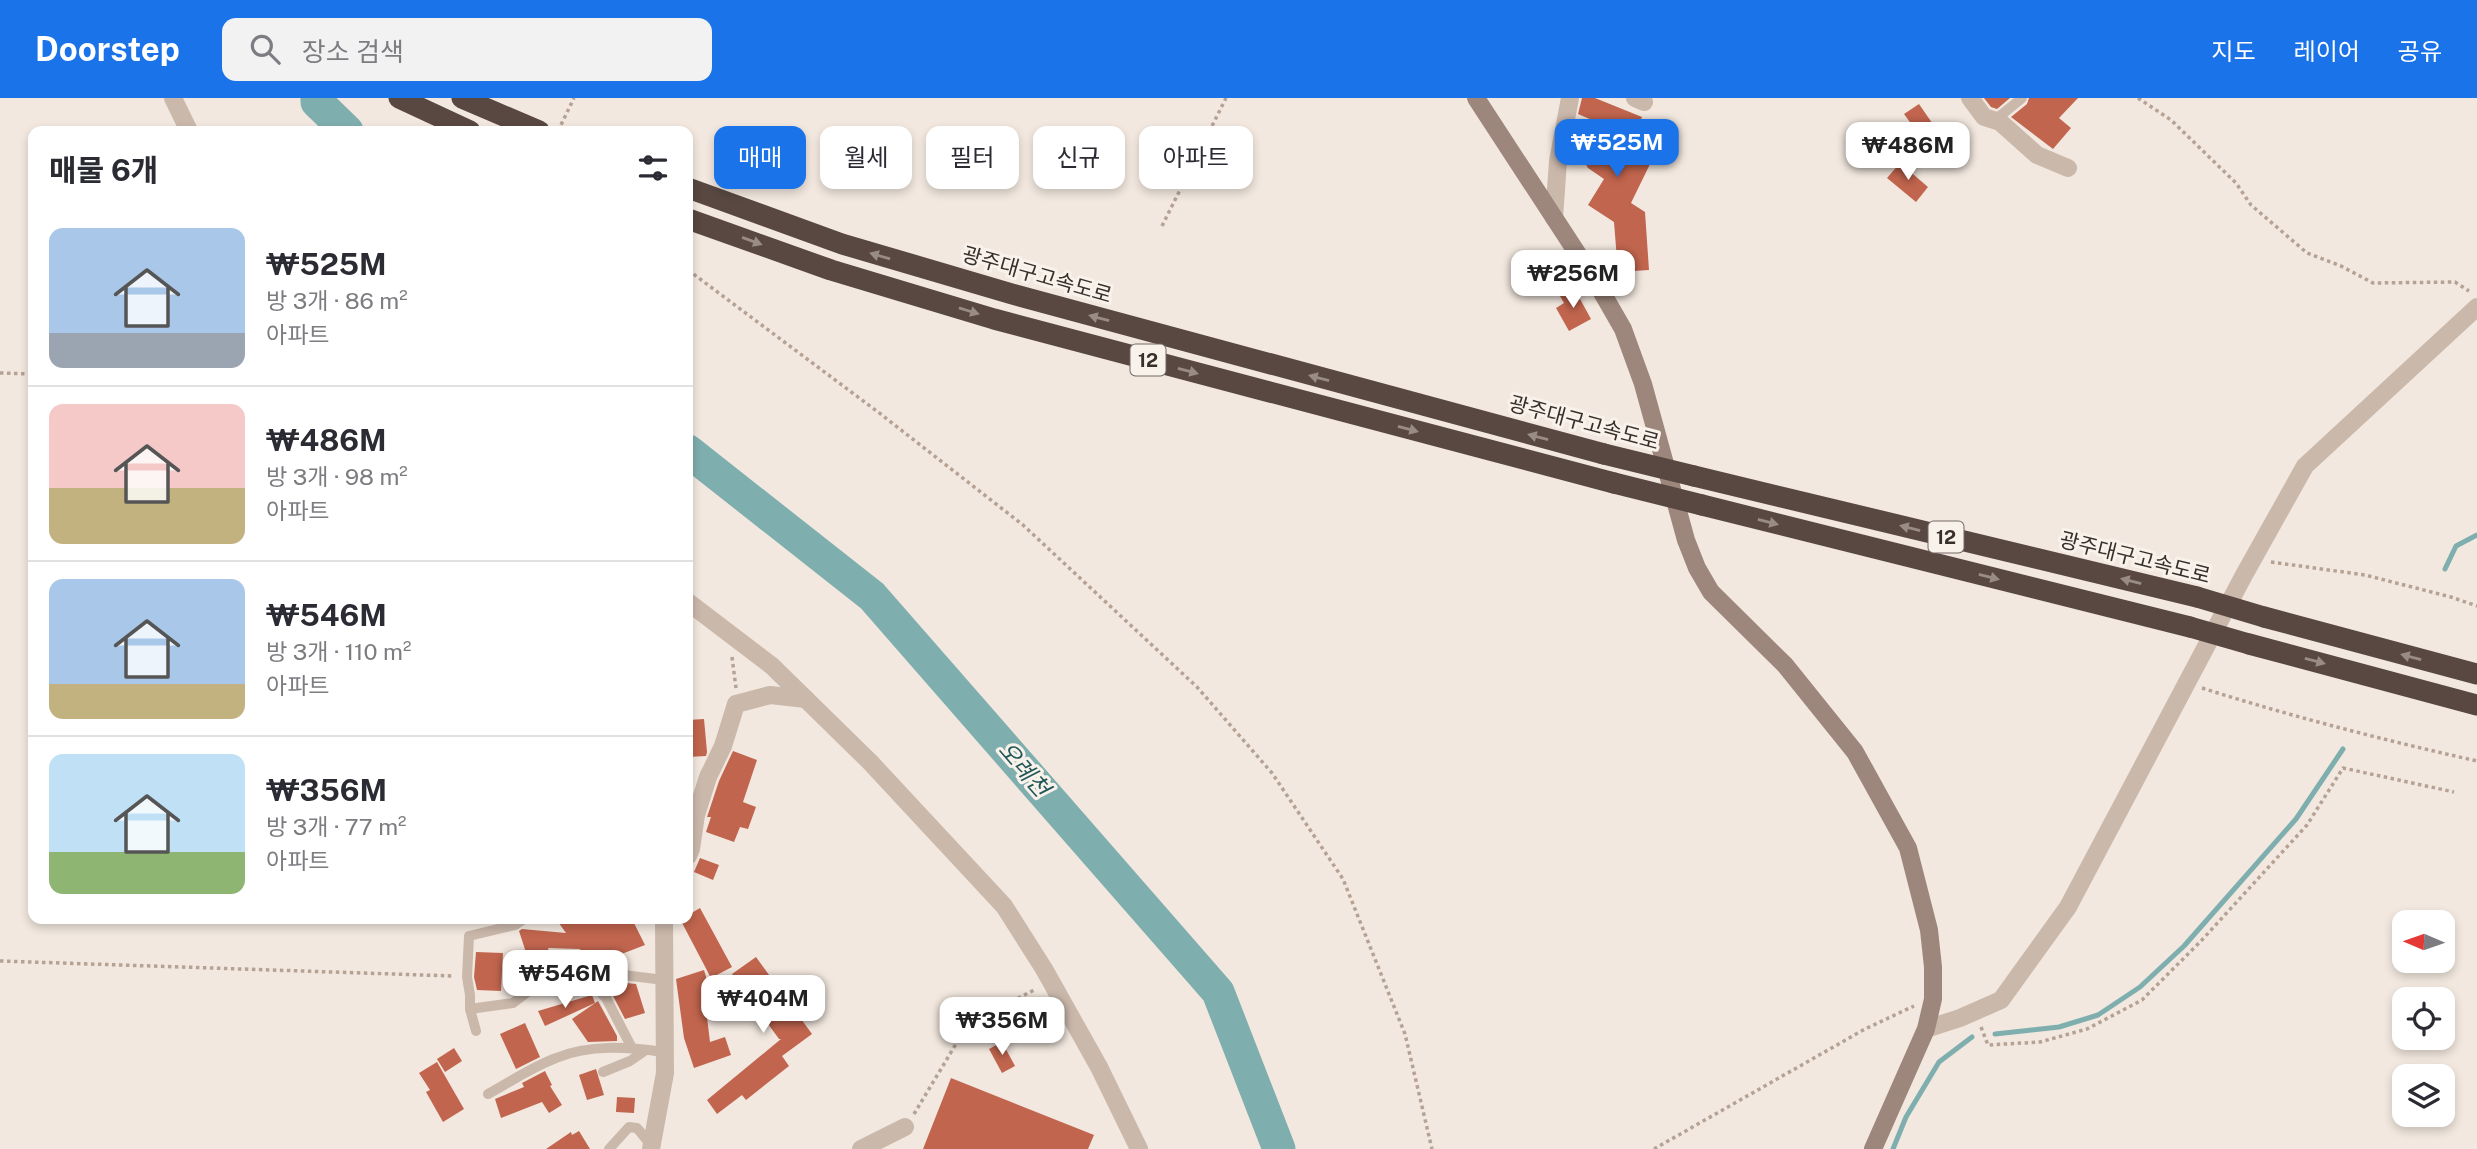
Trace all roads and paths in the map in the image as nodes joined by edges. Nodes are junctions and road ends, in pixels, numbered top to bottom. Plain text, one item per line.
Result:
1 (173, 98) edge
2 (399, 98) edge
3 (462, 98) edge
4 (574, 98) edge
5 (1226, 98) edge
6 (1476, 98) edge
7 (1570, 98) edge
8 (1970, 98) edge
9 (2022, 98) edge
10 (2138, 98) edge
11 (1994, 120) junction
12 (187, 126) edge
13 (459, 126) edge
14 (527, 126) edge
15 (560, 126) edge
16 (2068, 168) dead end
17 (693, 190) edge
18 (1554, 218) junction
19 (693, 221) edge
20 (1162, 226) dead end
21 (693, 274) edge
22 (2477, 296) edge
23 (2477, 307) edge
24 (0, 373) edge
25 (28, 374) edge
26 (2253, 559) junction
27 (693, 606) edge
28 (2477, 606) edge
29 (722, 627) junction
30 (2477, 674) edge
31 (2187, 682) junction
32 (806, 699) junction
33 (736, 704) junction
34 (2477, 705) edge
35 (2477, 761) edge
36 (2454, 792) dead end
37 (693, 836) edge
38 (516, 924) edge
39 (664, 924) edge
40 (0, 961) edge
41 (467, 977) junction
42 (664, 981) junction
43 (1051, 981) junction
44 (566, 991) dead end
45 (1933, 999) junction
46 (470, 1009) junction
47 (1976, 1011) junction
48 (1926, 1029) junction
49 (476, 1031) dead end
50 (632, 1048) junction
51 (655, 1051) junction
52 (603, 1072) dead end
53 (488, 1094) dead end
54 (905, 1127) joint
55 (651, 1147) edge
56 (609, 1149) edge
57 (860, 1149) edge
58 (1139, 1149) edge
59 (1432, 1149) edge
60 (1654, 1149) edge
61 (1873, 1149) edge

1 - 12 street
2 - 13 highway
3 - 14 highway, bridge
4 - 15 path
5 - 20 path
6 - 18 street
7 - 18 street
8 - 11 street
9 - 11 lane
10 - 22 path
11 - 16 street
30 -> 17 highway, 광주대구고속도로 / 12, bridge
18 - 45 street
19 -> 34 highway, 12, bridge
21 - 59 path
23 - 26 street
24 - 25 path
26 - 28 path
26 - 31 street
27 - 29 street
29 - 32 street
29 - 33 path
31 - 35 path
31 - 47 street
32 - 33 street
32 - 43 street
33 - 37 street
36 - 47 path
38 - 41 lane
39 - 42 street
40 - 41 path
41 - 46 lane
42 - 46 lane
42 - 51 street
43 - 54 path
43 - 58 street
44 - 50 lane
45 - 48 street
45 - 60 path
46 - 49 lane
47 - 48 street
48 - 61 street
50 - 51 lane
50 - 53 lane
51 - 52 lane
51 - 55 street
54 - 57 street
55 - 56 lane

